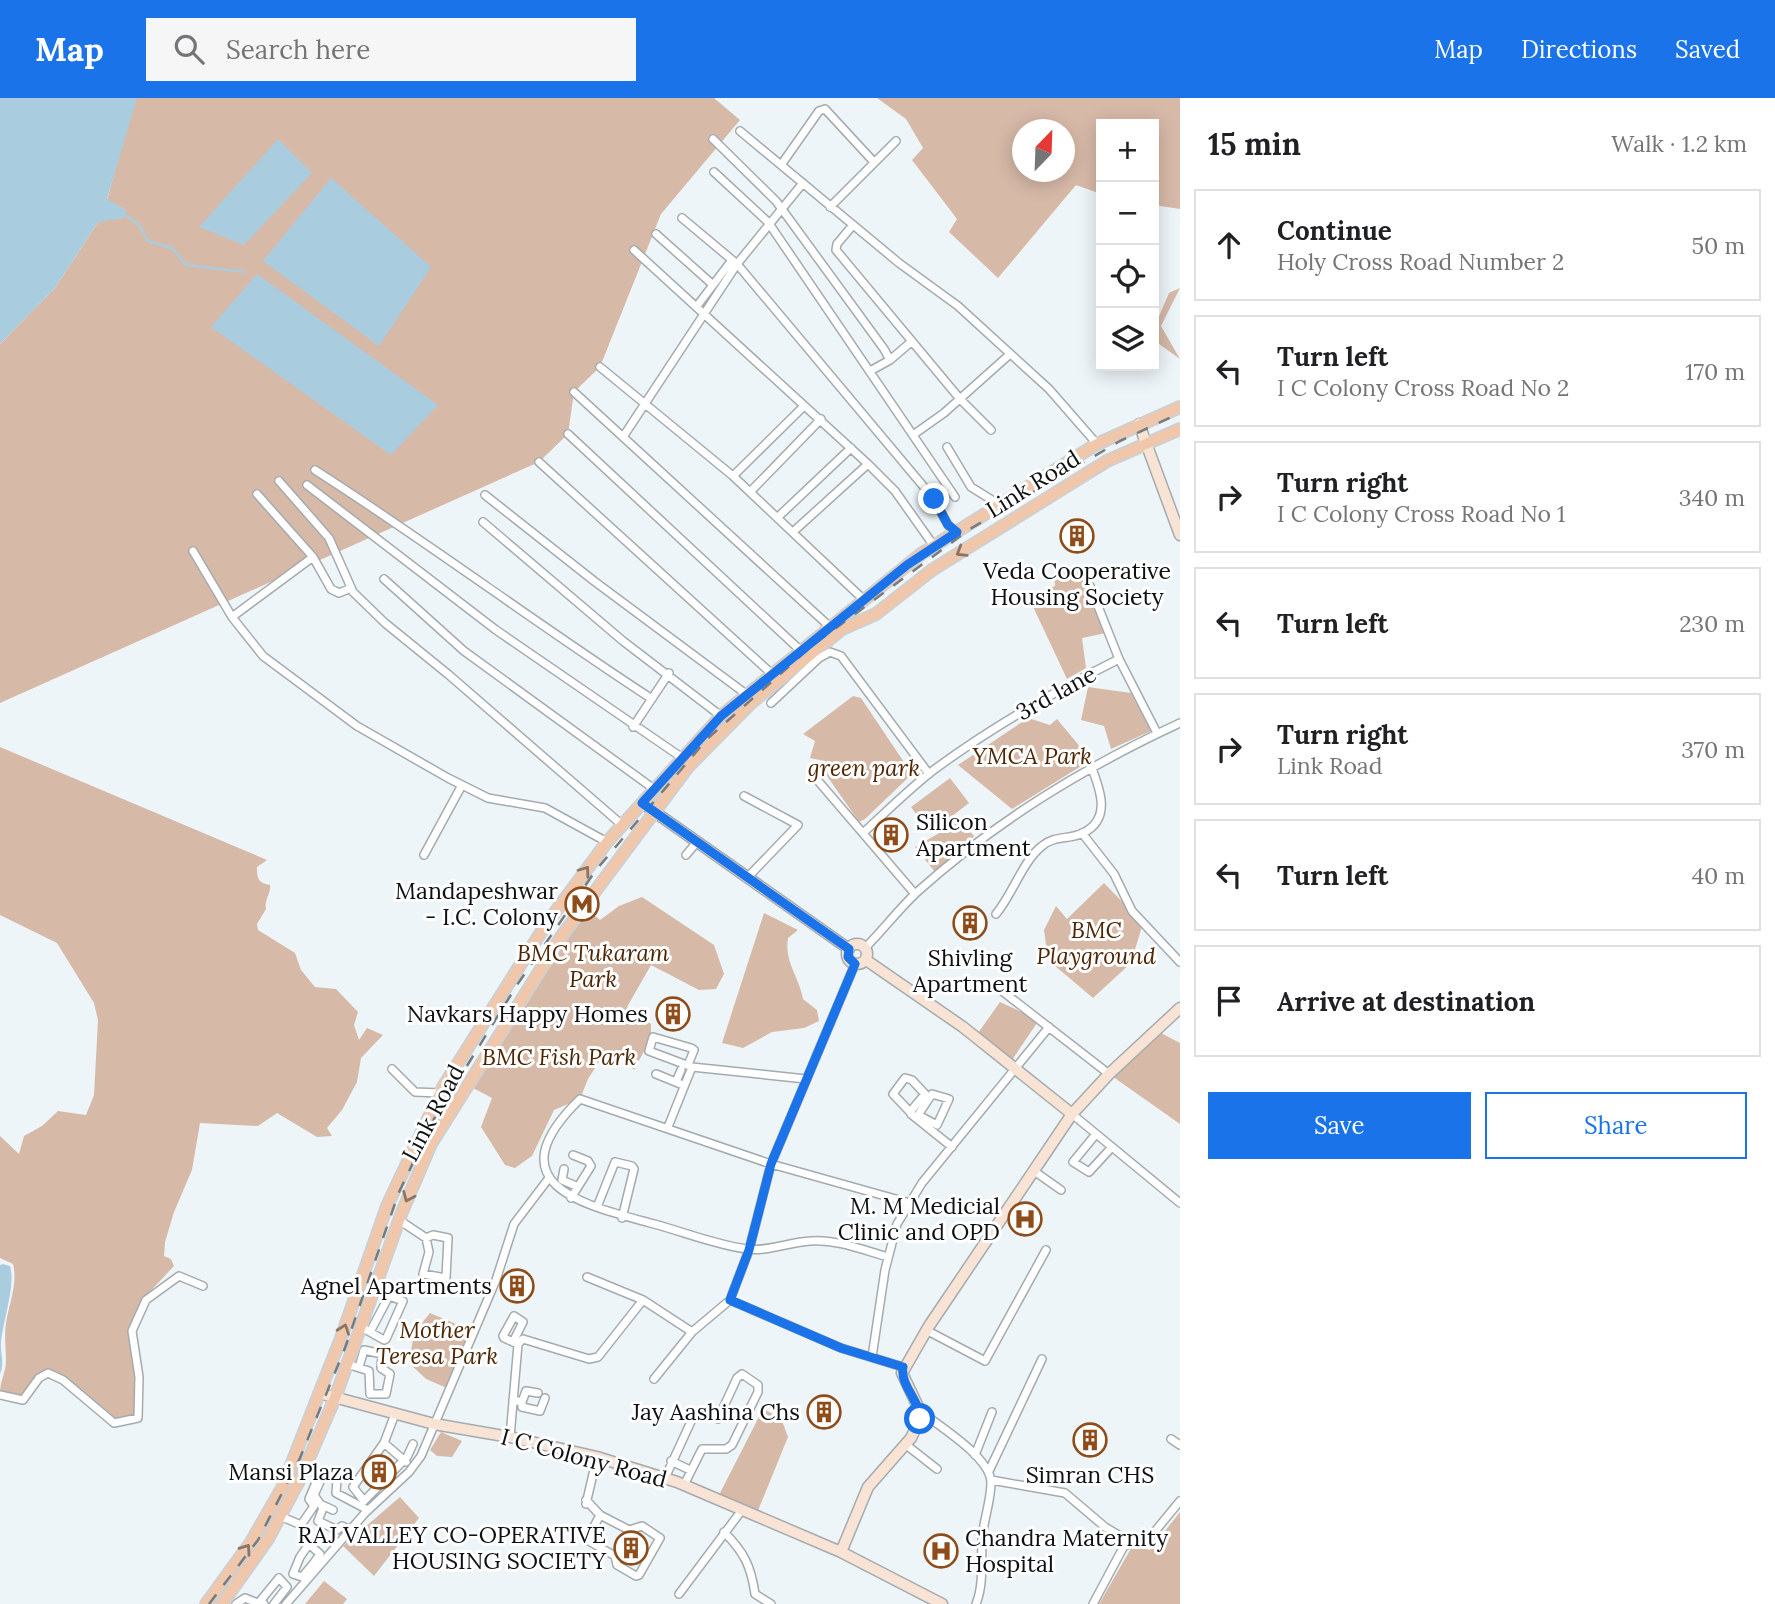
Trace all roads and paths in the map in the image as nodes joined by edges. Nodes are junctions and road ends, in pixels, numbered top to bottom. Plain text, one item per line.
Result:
1 (740, 131) dead end
2 (713, 139) dead end
3 (896, 141) dead end
4 (873, 161) junction
5 (781, 165) junction
6 (714, 172) dead end
7 (803, 183) junction
8 (831, 207) junction
9 (781, 209) junction
10 (682, 218) dead end
11 (768, 222) junction
12 (853, 225) junction
13 (656, 234) dead end
14 (634, 250) dead end
15 (734, 262) junction
16 (712, 284) junction
17 (697, 306) junction
18 (706, 314) junction
19 (911, 342) junction
20 (1009, 355) junction
21 (890, 360) junction
22 (600, 367) dead end
23 (870, 371) junction
24 (573, 393) dead end
25 (960, 399) junction
26 (647, 404) junction
27 (804, 406) junction
28 (1180, 407) edge
29 (821, 419) junction
30 (1139, 424) junction
31 (1180, 429) edge
32 (991, 430) dead end
33 (568, 434) dead end
34 (913, 435) junction
35 (623, 437) junction
36 (1146, 443) junction
37 (1097, 444) junction
38 (947, 446) dead end
39 (851, 448) junction
40 (539, 462) dead end
41 (868, 464) junction
42 (315, 470) dead end
43 (733, 476) junction
44 (279, 481) dead end
45 (307, 485) dead end
46 (750, 492) junction
47 (257, 494) dead end
48 (485, 495) dead end
49 (955, 497) dead end
50 (1000, 505) junction
51 (778, 517) junction
52 (483, 522) dead end
53 (794, 530) junction
54 (957, 532) junction
55 (1180, 535) edge
56 (934, 545) junction
57 (193, 551) dead end
58 (313, 557) junction
59 (384, 579) dead end
60 (1090, 586) dead end
61 (351, 588) junction
62 (863, 599) junction
63 (232, 617) junction
64 (829, 626) junction
65 (800, 650) junction
66 (1119, 659) junction
67 (669, 673) junction
68 (772, 674) junction
69 (746, 694) junction
70 (652, 699) junction
71 (771, 703) dead end
72 (721, 716) junction
73 (1180, 723) edge
74 (633, 727) junction
75 (1157, 733) junction
76 (681, 757) junction
77 (1091, 766) junction
78 (929, 774) junction
79 (813, 775) dead end
80 (462, 785) junction
81 (654, 789) junction
82 (744, 796) dead end
83 (642, 803) junction
84 (655, 813) junction
85 (621, 824) junction
86 (863, 833) junction
87 (1082, 833) junction
88 (695, 841) junction
89 (607, 842) junction
90 (685, 854) dead end
91 (424, 855) dead end
92 (747, 878) junction
93 (915, 894) junction
94 (996, 914) dead end
95 (865, 948) junction
96 (849, 949) junction
97 (866, 960) junction
98 (1180, 962) edge
99 (855, 964) junction
100 (997, 987) dead end
101 (1180, 1008) edge
102 (1049, 1027) junction
103 (687, 1067) junction
104 (1017, 1068) junction
105 (392, 1069) dead end
106 (656, 1074) dead end
107 (1109, 1074) junction
108 (806, 1079) junction
109 (679, 1083) junction
110 (440, 1093) junction
111 (909, 1112) junction
112 (1072, 1114) junction
113 (918, 1117) junction
114 (668, 1127) junction
115 (1096, 1134) junction
116 (952, 1147) junction
117 (1112, 1147) junction
118 (573, 1155) dead end
119 (771, 1164) junction
120 (564, 1169) dead end
121 (1034, 1171) junction
122 (549, 1178) junction
123 (576, 1186) junction
124 (1061, 1190) dead end
125 (572, 1198) junction
126 (910, 1203) junction
127 (1180, 1203) edge
128 (597, 1208) junction
129 (622, 1218) junction
130 (398, 1220) junction
131 (426, 1238) junction
132 (749, 1250) junction
133 (1046, 1250) dead end
134 (888, 1257) junction
135 (587, 1277) dead end
136 (203, 1286) dead end
137 (643, 1300) junction
138 (730, 1300) junction
139 (365, 1330) junction
140 (926, 1330) junction
141 (692, 1332) junction
142 (872, 1357) junction
143 (1042, 1359) dead end
144 (353, 1365) junction
145 (903, 1367) junction
146 (654, 1379) dead end
147 (319, 1393) junction
148 (0, 1395) edge
149 (335, 1398) junction
150 (513, 1400) junction
151 (522, 1402) junction
152 (920, 1411) junction
153 (992, 1412) dead end
154 (395, 1415) junction
155 (434, 1424) junction
156 (510, 1437) junction
157 (1171, 1438) dead end
158 (384, 1443) junction
159 (413, 1444) dead end
160 (905, 1444) junction
161 (1180, 1445) edge
162 (975, 1455) junction
163 (597, 1457) junction
164 (403, 1460) junction
165 (671, 1461) junction
166 (308, 1462) junction
167 (412, 1468) junction
168 (937, 1469) dead end
169 (691, 1470) junction
170 (990, 1475) junction
171 (665, 1478) junction
172 (684, 1485) junction
173 (1180, 1501) edge
174 (322, 1505) junction
175 (333, 1510) dead end
176 (368, 1510) junction
177 (742, 1510) junction
178 (600, 1515) junction
179 (280, 1516) junction
180 (350, 1530) junction
181 (723, 1532) junction
182 (1130, 1542) junction
183 (841, 1552) junction
184 (315, 1566) junction
185 (679, 1594) dead end
186 (281, 1595) junction
187 (287, 1602) edge
188 (206, 1604) edge
189 (222, 1604) edge
190 (236, 1604) edge
191 (262, 1604) edge
192 (274, 1604) edge
193 (771, 1604) edge
194 (942, 1604) edge
195 (976, 1604) edge
196 (1093, 1604) edge

1 - 5 street
2 - 9 street
3 - 4 street
4 - 5 street
4 - 8 street
5 - 7 street
6 - 11 street
7 - 8 street
7 - 9 street
8 - 12 street
9 - 11 street
9 - 21 street
10 - 15 street
11 - 15 street
11 - 23 street
12 - 19 street
12 - 20 street
13 - 16 street
14 - 17 street
15 - 16 street
15 - 18 street
15 - 54 street
16 - 17 street
17 - 18 street
18 - 26 street
18 - 27 street
19 - 21 street
19 - 25 street
20 - 25 street
20 - 37 street
21 - 23 street
22 - 26 street
23 - 34 street
24 - 35 street
25 - 32 street
25 - 34 street
26 - 35 street
26 - 43 street
27 - 29 street
27 - 43 street
28 - 30 main road, Link Road
29 - 39 street
29 - 46 street
30 - 36 street
30 - 37 main road, Link Road
31 - 36 main road, Link Road
33 - 65 street
34 - 49 street
35 - 64 street
36 - 55 street
36 -> 84 main road, Link Road
37 - 50 main road, Link Road
38 - 50 street
39 - 41 street
39 - 51 street
40 - 68 street
41 - 53 street
41 - 56 street
42 - 70 street
43 - 46 street
44 - 61 street
45 - 74 street
46 - 51 street
47 - 58 street
48 - 69 street
50 - 54 main road, Link Road
51 - 53 street
52 - 67 street
53 - 62 street
54 - 56 main road, Link Road
56 - 62 main road, Link Road
57 - 63 street
58 - 61 street
58 - 63 street
59 - 81 street
60 - 66 street, 3rd lane
61 - 85 street
62 - 64 main road, Link Road
63 - 80 street
64 - 65 main road, Link Road
65 - 68 main road, Link Road
66 - 75 street
66 - 78 street, 3rd lane
67 - 70 street
67 - 72 street
68 - 69 main road, Link Road
69 - 72 main road, Link Road
70 - 74 street
71 - 78 street
72 - 76 main road, Link Road
73 - 75 street
74 - 76 street
75 - 77 street
76 - 81 main road, Link Road
77 - 87 street
77 - 93 street
78 - 86 street, 3rd lane
79 - 86 street
80 - 89 street
80 - 91 street
81 - 83 main road, Link Road
82 - 92 street
83 - 84 street
83 - 85 main road, Link Road
84 - 88 street
84 -> 130 main road, Link Road
85 - 89 main road, Link Road
86 - 93 street
87 - 94 street
87 - 98 street
88 - 90 street
88 - 92 street
110 -> 89 main road, Link Road
92 - 96 street
93 - 95 street
95 - 96 street
95 - 97 street
96 - 99 street
97 - 99 street
97 - 104 street
99 - 108 street
100 - 102 street
101 - 107 street
102 - 104 street
102 - 107 street
103 - 103 street
103 - 108 street
103 - 109 street
104 - 112 street
104 - 116 street
105 - 110 street
106 - 109 street
107 - 112 street
108 - 119 street
109 - 114 street
147 -> 110 main road, Link Road
111 - 111 street
111 - 113 street
112 - 115 street
112 - 121 street
113 - 113 street
113 - 116 street
114 - 119 street
114 - 122 street
115 - 117 street
115 - 117 street
116 - 126 street
117 - 127 street
118 - 123 street
119 - 126 street
119 - 132 street
120 - 123 street
121 - 124 street
121 - 140 street
122 - 125 street
122 - 155 street
123 - 125 street
125 - 128 street
126 - 134 street
128 - 129 street
128 - 129 street
129 - 132 street
130 - 131 street
130 - 139 main road, Link Road
131 - 131 street
132 - 134 street
132 - 138 street
133 - 140 street
134 - 142 street
135 - 137 street
136 - 148 street
137 - 141 street
137 - 150 street
138 - 141 street
138 - 142 street
139 - 139 street
139 - 144 main road, Link Road
140 - 145 street
141 - 146 street
142 - 145 street
143 - 170 street
144 - 144 street
144 - 149 main road, Link Road
145 - 152 street
147 - 149 street, I C Colony Road
188 -> 147 main road, Link Road
149 - 154 street, I C Colony Road
149 - 166 main road, Link Road
150 - 151 street
150 - 156 street
151 - 151 street
152 - 160 street
152 - 162 street
153 - 162 street
154 - 155 street, I C Colony Road
154 - 158 street
155 - 156 street, I C Colony Road
155 - 167 street
156 - 163 street, I C Colony Road
157 - 161 street
158 - 164 street
158 - 164 street
159 - 164 street
160 - 168 street
160 - 183 street
162 - 170 street
163 - 171 street, I C Colony Road
163 - 178 street
164 - 167 street
165 - 169 street
165 - 169 street
165 - 171 street
166 - 179 main road, Link Road
166 - 179 street
167 - 176 street
169 - 172 street
170 - 182 street
170 - 195 street
171 - 172 street, I C Colony Road
172 - 177 street, I C Colony Road
173 - 182 street
174 - 175 street
174 - 176 street
174 - 180 street
176 - 180 street
177 - 181 street
177 - 183 street, I C Colony Road
178 - 178 street
179 - 189 main road, Link Road
180 - 184 street
181 - 185 street
181 - 193 street
182 - 196 street
183 - 194 street, I C Colony Road
184 - 184 street
184 - 187 street
186 - 187 street
186 - 191 street
186 - 192 street
190 - 191 street

